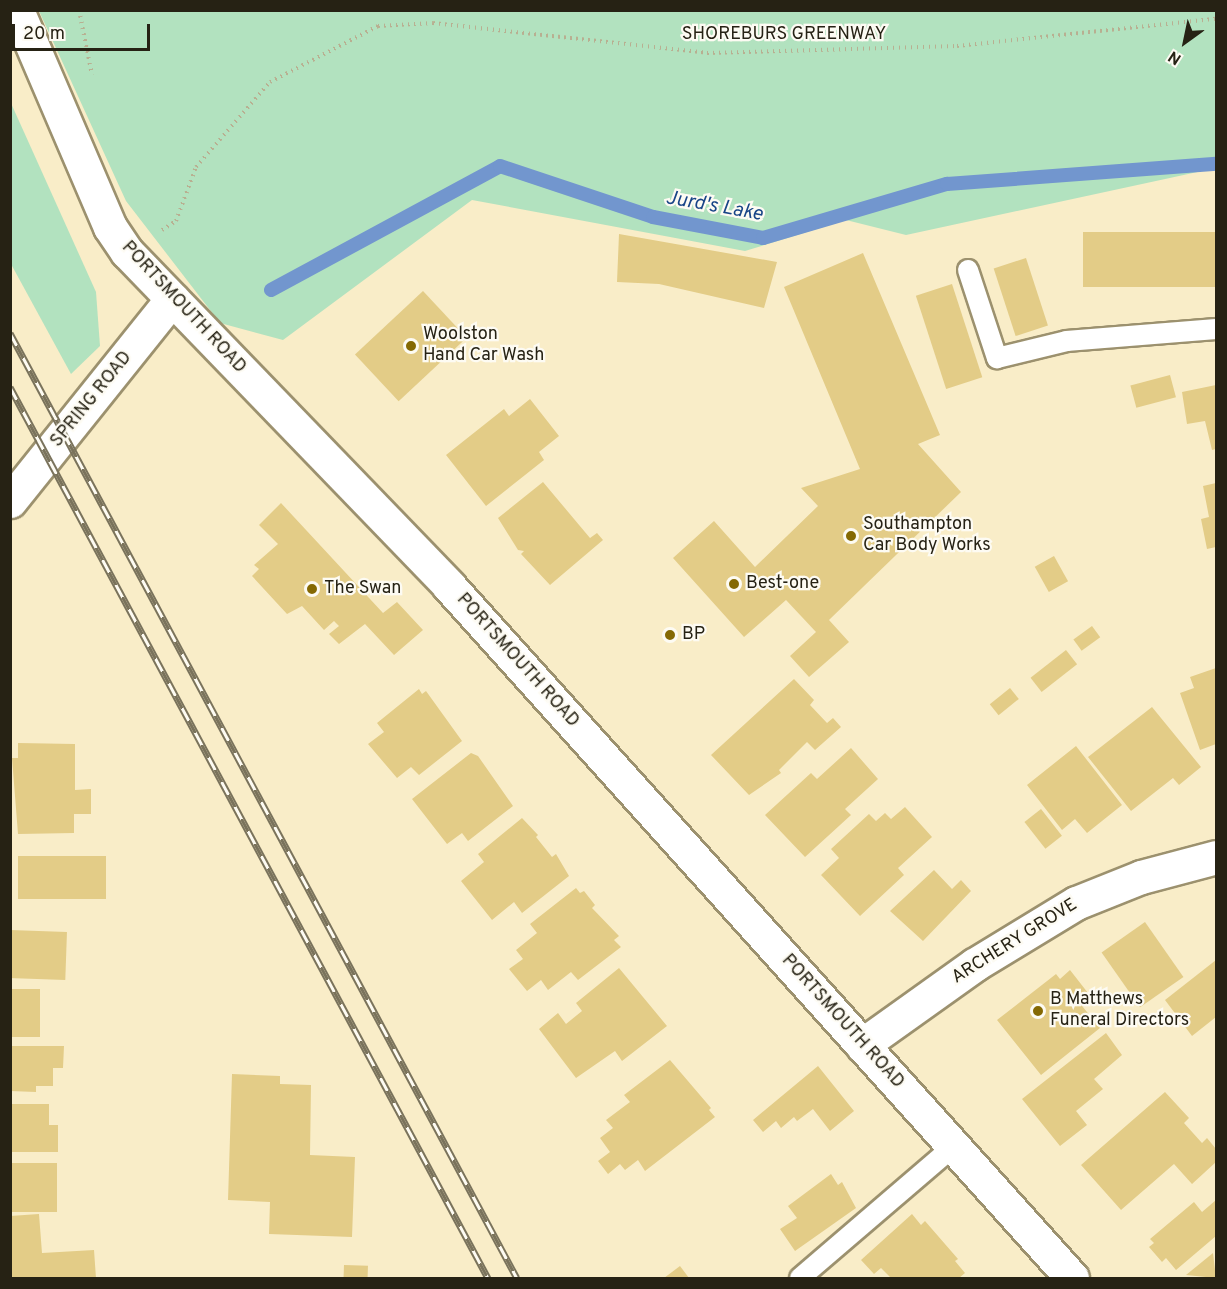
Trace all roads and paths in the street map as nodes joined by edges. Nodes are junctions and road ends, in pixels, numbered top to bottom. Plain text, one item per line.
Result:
1 (17, 10) edge
2 (1216, 19) edge
3 (127, 252) junction
4 (968, 270) dead end
5 (172, 299) junction
6 (1216, 329) edge
7 (10, 501) edge
8 (1216, 857) edge
9 (862, 1045) junction
10 (953, 1147) junction
11 (800, 1278) edge
12 (1072, 1278) edge

1 - 3 main road, PORTSMOUTH ROAD
2 - 3 path, SHOREBURS GREENWAY
3 - 5 main road, PORTSMOUTH ROAD
4 - 6 lane
5 - 7 main road, SPRING ROAD
5 - 9 main road, PORTSMOUTH ROAD
8 - 9 main road, ARCHERY GROVE
9 - 10 main road, PORTSMOUTH ROAD
10 - 11 lane
10 - 12 main road, PORTSMOUTH ROAD

